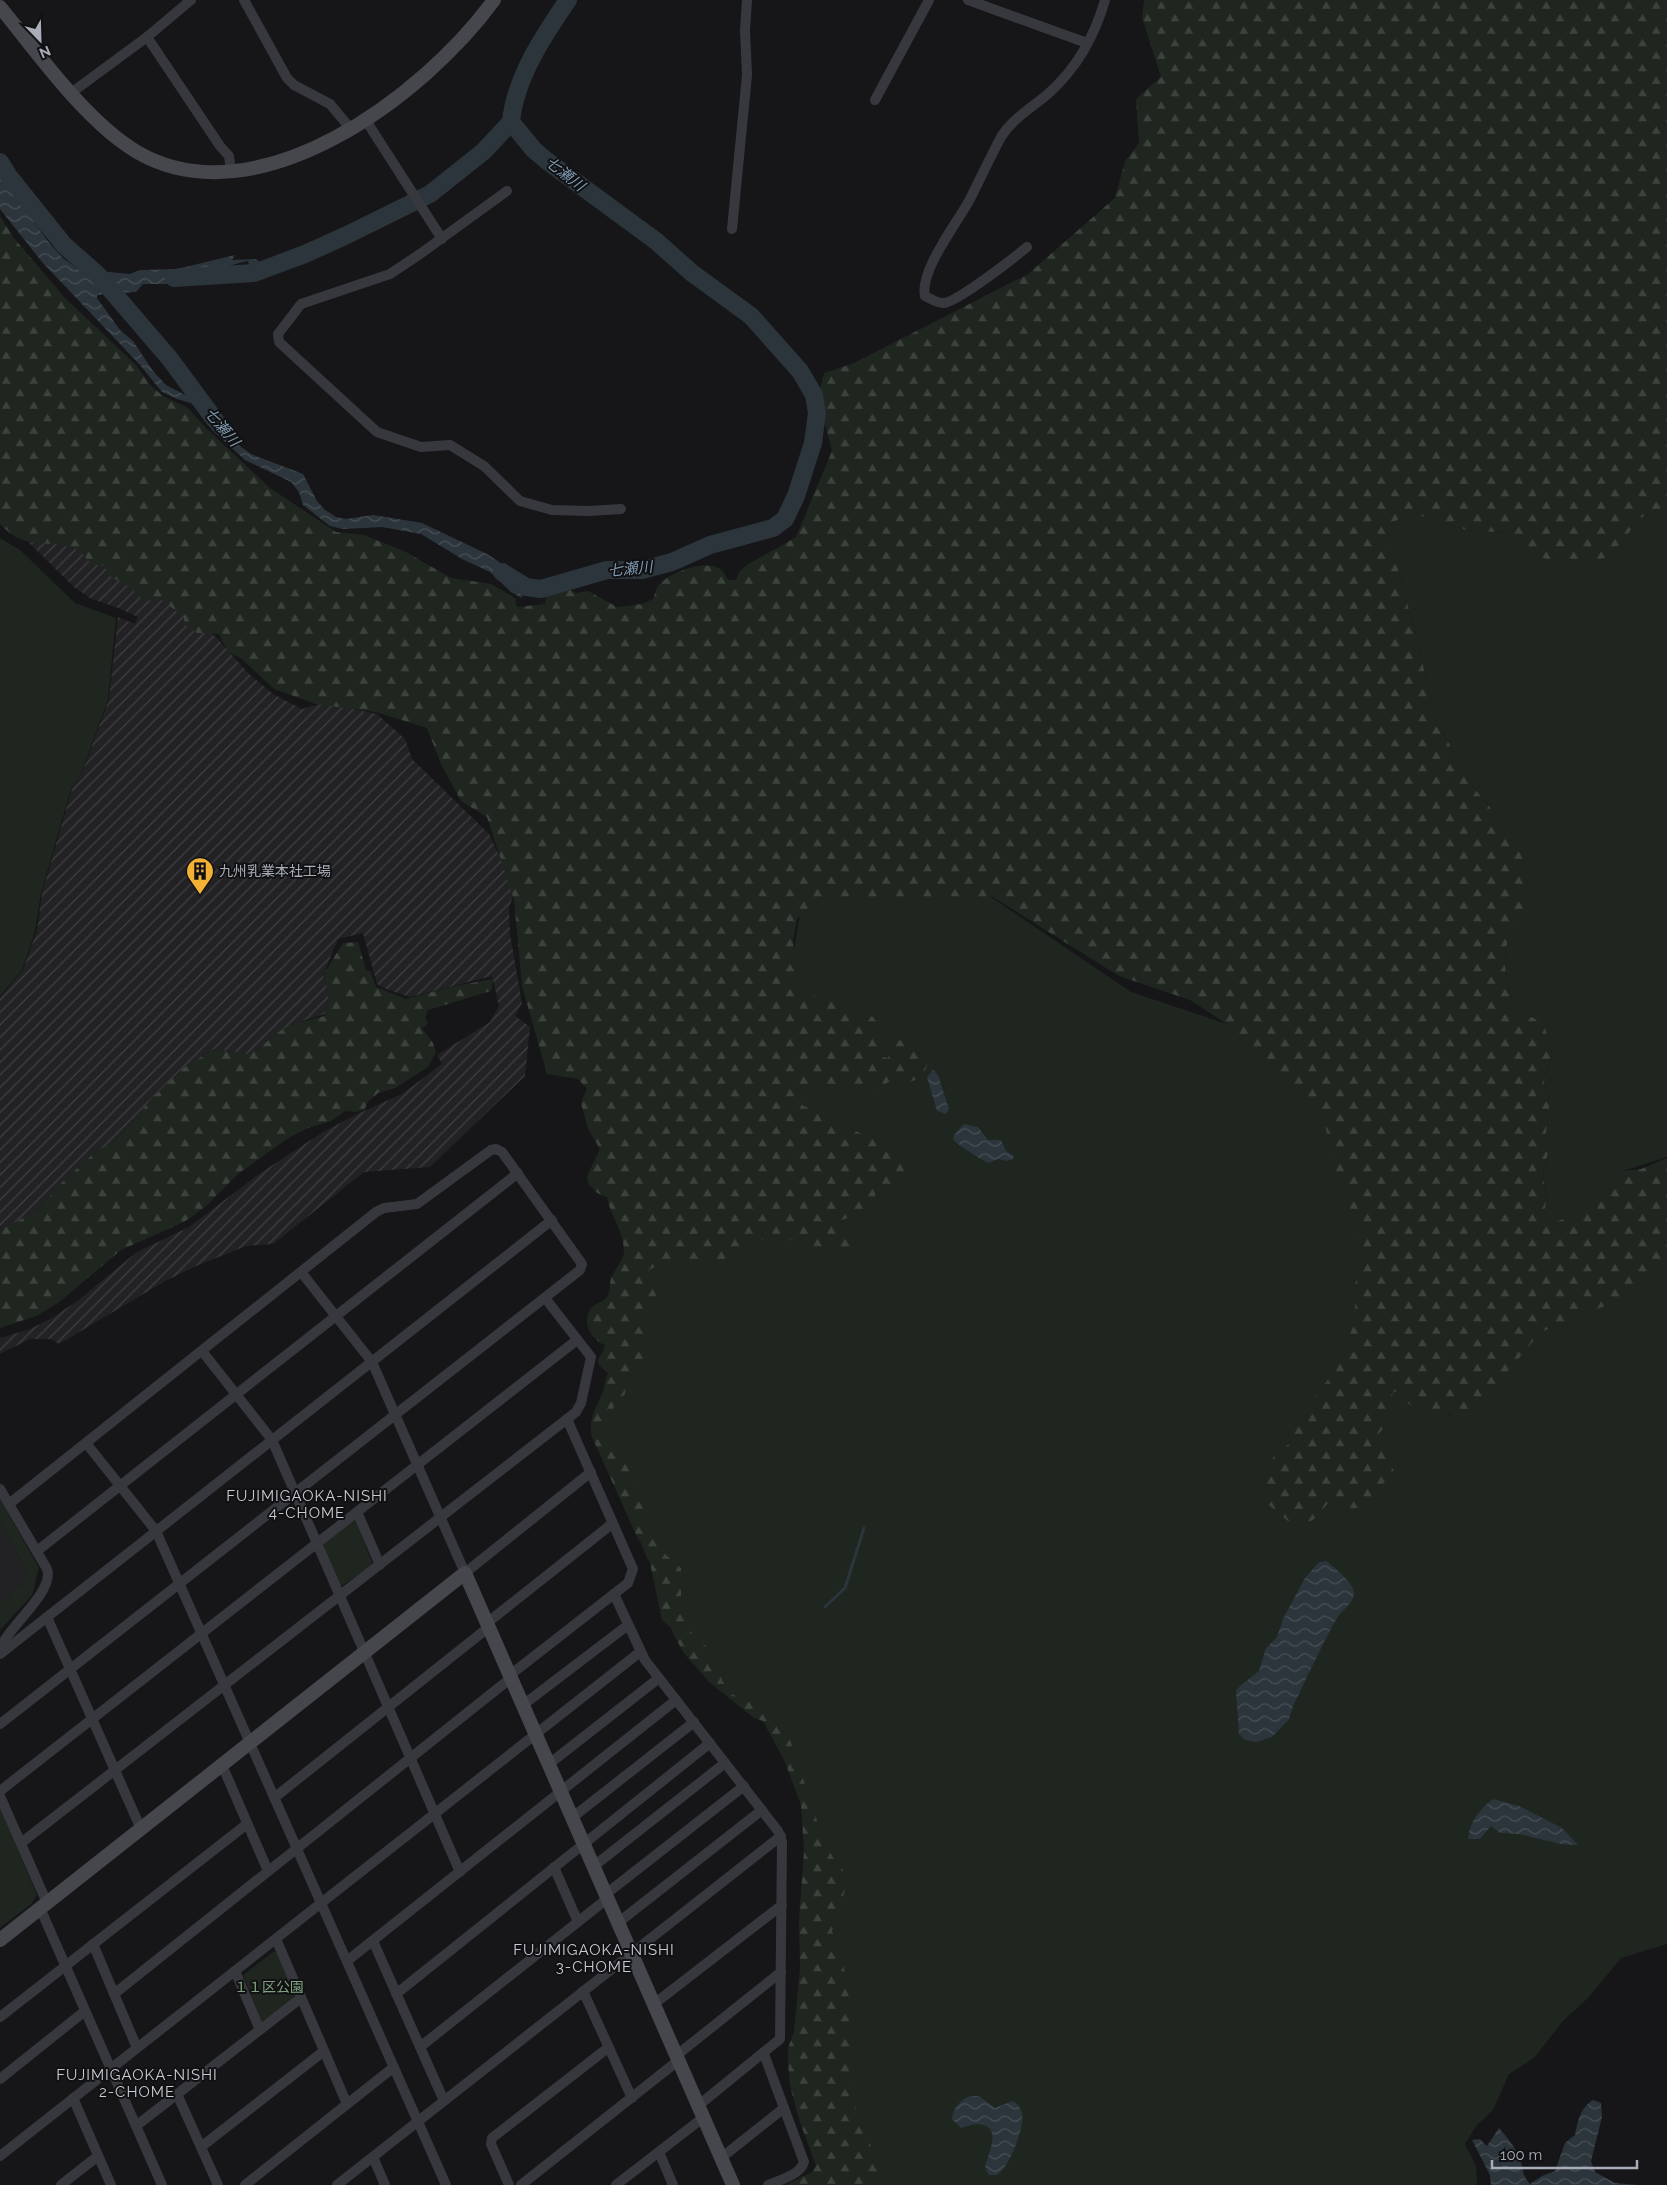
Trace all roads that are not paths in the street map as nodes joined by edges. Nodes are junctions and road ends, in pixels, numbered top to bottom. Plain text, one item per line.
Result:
1 (191, 0) edge
2 (244, 0) edge
3 (494, 0) edge
4 (747, 0) edge
5 (929, 0) edge
6 (968, 0) edge
7 (1105, 0) edge
8 (0, 7) edge
9 (147, 37) junction
10 (1087, 43) junction
11 (71, 93) junction
12 (875, 100) dead end
13 (364, 119) junction
14 (350, 128) junction
15 (231, 172) junction
16 (507, 191) dead end
17 (732, 229) dead end
18 (442, 238) junction
19 (1026, 247) dead end
20 (621, 509) dead end
21 (518, 1173) junction
22 (552, 1220) junction
23 (300, 1272) junction
24 (545, 1298) junction
25 (336, 1316) junction
26 (578, 1340) junction
27 (202, 1351) junction
28 (372, 1362) junction
29 (236, 1395) junction
30 (395, 1415) junction
31 (567, 1419) junction
32 (272, 1440) junction
33 (86, 1443) junction
34 (417, 1465) junction
35 (591, 1472) junction
36 (120, 1486) junction
37 (0, 1489) edge
38 (295, 1493) junction
39 (9, 1504) junction
40 (357, 1512) junction
41 (441, 1518) junction
42 (612, 1523) junction
43 (156, 1531) junction
44 (317, 1543) junction
45 (37, 1551) junction
46 (380, 1565) junction
47 (465, 1572) junction
48 (179, 1584) junction
49 (614, 1594) junction
50 (340, 1596) junction
51 (47, 1617) junction
52 (488, 1624) junction
53 (628, 1625) junction
54 (201, 1633) junction
55 (0, 1648) edge
56 (364, 1652) junction
57 (640, 1652) junction
58 (0, 1654) edge
59 (70, 1669) junction
60 (510, 1676) junction
61 (659, 1678) junction
62 (224, 1686) junction
63 (676, 1700) junction
64 (523, 1705) junction
65 (388, 1707) junction
66 (92, 1719) junction
67 (694, 1722) junction
68 (0, 1724) edge
69 (536, 1735) junction
70 (250, 1743) junction
71 (710, 1743) junction
72 (410, 1758) junction
73 (725, 1763) junction
74 (549, 1764) junction
75 (222, 1765) junction
76 (115, 1770) junction
77 (744, 1786) junction
78 (0, 1790) edge
79 (561, 1792) junction
80 (0, 1796) edge
81 (274, 1798) junction
82 (762, 1810) junction
83 (435, 1814) junction
84 (572, 1818) junction
85 (248, 1824) junction
86 (141, 1828) junction
87 (781, 1836) junction
88 (21, 1843) junction
89 (584, 1843) junction
90 (297, 1848) junction
91 (594, 1866) junction
92 (554, 1867) junction
93 (268, 1871) junction
94 (460, 1872) junction
95 (607, 1896) junction
96 (321, 1904) junction
97 (782, 1905) junction
98 (44, 1906) junction
99 (578, 1922) junction
100 (619, 1922) junction
101 (276, 1939) junction
102 (0, 1940) edge
103 (372, 1941) junction
104 (93, 1944) junction
105 (632, 1953) junction
106 (347, 1961) junction
107 (65, 1966) junction
108 (235, 1971) junction
109 (781, 1972) junction
110 (584, 1991) junction
111 (114, 1994) junction
112 (396, 1994) junction
113 (301, 1998) junction
114 (654, 2004) junction
115 (85, 2012) junction
116 (0, 2017) edge
117 (260, 2030) junction
118 (420, 2047) junction
119 (609, 2047) junction
120 (137, 2048) junction
121 (324, 2051) junction
122 (764, 2054) junction
123 (678, 2058) junction
124 (394, 2067) junction
125 (111, 2069) junction
126 (0, 2079) edge
127 (177, 2094) junction
128 (73, 2098) junction
129 (632, 2098) junction
130 (444, 2101) junction
131 (347, 2104) junction
132 (784, 2108) junction
133 (701, 2111) junction
134 (418, 2122) junction
135 (136, 2126) junction
136 (201, 2147) junction
137 (659, 2152) junction
138 (0, 2156) edge
139 (98, 2156) junction
140 (372, 2157) junction
141 (721, 2158) junction
142 (60, 2185) edge
143 (111, 2185) edge
144 (162, 2185) edge
145 (218, 2185) edge
146 (245, 2185) edge
147 (338, 2185) edge
148 (385, 2185) edge
149 (446, 2185) edge
150 (509, 2185) edge
151 (521, 2185) edge
152 (616, 2185) edge
153 (673, 2185) edge
154 (733, 2185) edge
155 (768, 2185) edge

1 - 9 street
2 - 14 street
3 - 13 street
4 - 17 street
5 - 12 street
6 - 10 street
7 - 10 street
8 - 11 street
9 - 11 street
9 - 15 street
10 - 19 street
11 - 15 street
13 - 14 street
13 - 18 street
14 - 15 street
16 - 18 street
18 - 20 street
21 - 22 street
21 - 23 street
21 - 25 street
22 - 24 street
22 - 28 street
23 - 25 street
23 - 27 street
24 - 26 street
24 - 30 street
25 - 28 street
25 - 29 street
26 - 31 street
26 - 34 street
27 - 29 street
27 - 33 street
28 - 30 street
28 - 32 street
29 - 32 street
29 - 36 street
30 - 34 street
30 - 38 street
31 - 35 street
31 - 41 street
32 - 38 street
32 - 43 street
33 - 36 street
33 - 39 street
34 - 40 street
34 - 41 street
35 - 42 street
35 - 47 street
36 - 43 street
36 - 45 street
37 - 39 street
38 - 44 street
38 - 48 street
39 - 45 street
40 - 44 street
40 - 46 street
41 - 46 street
41 - 47 street
42 - 49 street
42 - 52 street
43 - 48 street
43 - 51 street
44 - 50 street
44 - 54 street
45 - 55 street
46 - 50 street
47 - 52 street
47 - 56 street
48 - 54 street
48 - 59 street
49 - 53 street
49 - 60 street
50 - 56 street
50 - 62 street
51 - 58 street
51 - 59 street
52 - 60 street
52 - 65 street
53 - 57 street
53 - 64 street
54 - 62 street
54 - 66 street
56 - 65 street
56 - 70 street
57 - 61 street
57 - 69 street
59 - 66 street
59 - 68 street
60 - 64 street
60 - 72 street
61 - 63 street
61 - 74 street
62 - 70 street
62 - 76 street
63 - 67 street
63 - 79 street
64 - 69 street
65 - 72 street
65 - 81 street
66 - 76 street
66 - 78 street
67 - 71 street
67 - 84 street
69 - 74 street
69 - 83 street
70 - 75 street
70 - 81 street
71 - 73 street
71 - 89 street
72 - 83 street
72 - 90 street
73 - 77 street
73 - 91 street
74 - 79 street
75 - 85 street
75 - 86 street
76 - 86 street
76 - 88 street
77 - 82 street
77 - 95 street
79 - 84 street
79 - 94 street
80 - 88 street
81 - 90 street
82 - 87 street
82 - 100 street
83 - 94 street
83 - 96 street
84 - 89 street
85 - 93 street
85 - 104 street
86 - 98 street
87 - 97 street
87 - 105 street
88 - 98 street
89 - 91 street
89 - 92 street
90 - 93 street
90 - 96 street
91 - 95 street
92 - 99 street
92 - 112 street
93 - 111 street
94 - 103 street
95 - 99 street
95 - 100 street
96 - 101 street
96 - 106 street
97 - 109 street
97 - 114 street
98 - 102 street
98 - 107 street
99 - 118 street
100 - 105 street
101 - 108 street
101 - 113 street
103 - 106 street
103 - 112 street
104 - 107 street
104 - 111 street
105 - 110 street
105 - 114 street
106 - 124 street
107 - 115 street
107 - 116 street
108 - 117 street
108 - 120 street
109 - 122 street
109 - 123 street
110 - 119 street
110 - 130 street
111 - 120 street
112 - 118 street
113 - 117 street
113 - 121 street
114 - 123 street
115 - 125 street
115 - 126 street
117 - 127 street
118 - 130 street
119 - 129 street
119 - 150 street
120 - 125 street
121 - 131 street
121 - 136 street
122 - 132 street
122 - 133 street
123 - 129 street
123 - 133 street
124 - 131 street
124 - 134 street
125 - 128 street
125 - 135 street
127 - 135 street
127 - 136 street
128 - 138 street
128 - 139 street
129 - 151 street
130 - 134 street
131 - 146 street
132 - 141 street
132 - 155 street
133 - 137 street
133 - 141 street
134 - 140 street
134 - 149 street
135 - 144 street
136 - 145 street
137 - 152 street
137 - 153 street
139 - 142 street
139 - 143 street
140 - 147 street
140 - 148 street
141 - 154 street

